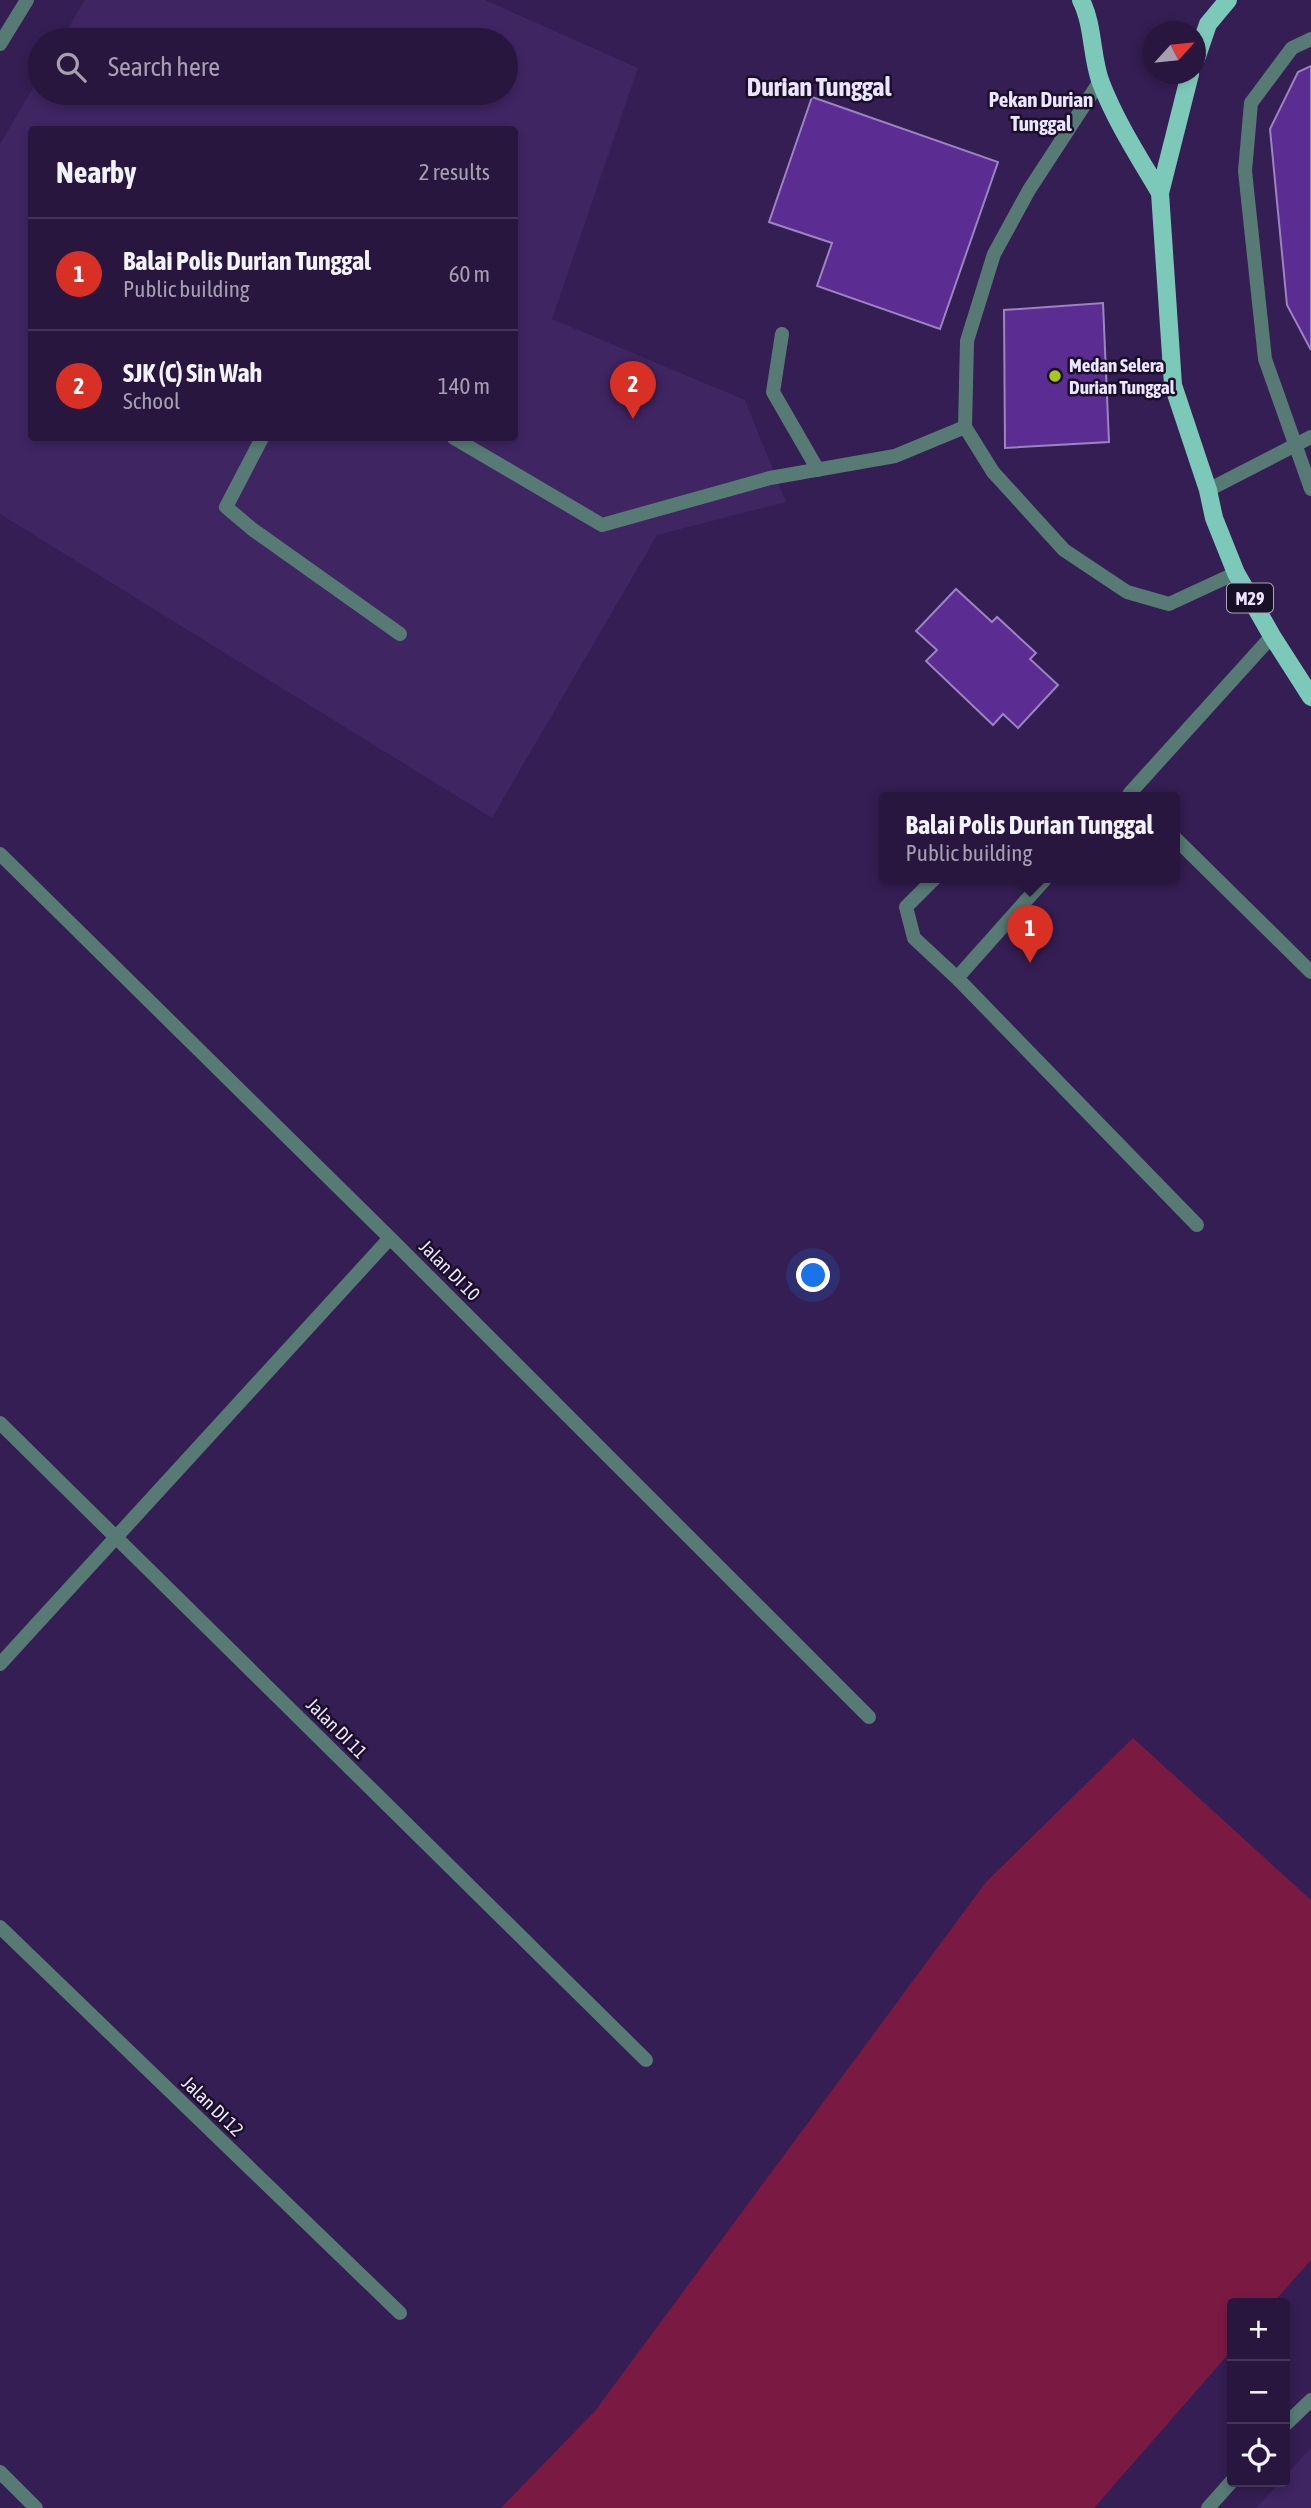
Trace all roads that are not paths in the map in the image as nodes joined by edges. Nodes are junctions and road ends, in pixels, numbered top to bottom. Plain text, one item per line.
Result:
1 (27, 0) edge
2 (1081, 0) edge
3 (1228, 0) edge
4 (1206, 29) edge
5 (1311, 39) edge
6 (0, 44) edge
7 (1100, 81) junction
8 (1187, 84) edge
9 (1160, 193) junction
10 (782, 334) dead end
11 (965, 428) junction
12 (1311, 437) edge
13 (260, 441) edge
14 (459, 441) edge
15 (1297, 444) junction
16 (818, 470) junction
17 (1311, 489) edge
18 (1208, 491) junction
19 (1236, 573) junction
20 (400, 634) dead end
21 (1272, 636) junction
22 (1311, 697) edge
23 (1134, 792) edge
24 (1180, 843) edge
25 (0, 854) edge
26 (930, 883) edge
27 (1041, 883) edge
28 (1311, 972) edge
29 (957, 978) junction
30 (1197, 1225) dead end
31 (390, 1238) junction
32 (0, 1423) edge
33 (116, 1537) junction
34 (0, 1664) edge
35 (870, 1717) dead end
36 (0, 1927) edge
37 (646, 2060) dead end
38 (400, 2313) dead end
39 (1311, 2400) edge
40 (1287, 2424) edge
41 (0, 2472) edge
42 (1227, 2487) edge
43 (36, 2508) edge
44 (1208, 2508) edge

1 - 6 street
2 - 7 main road
3 - 4 main road
5 - 15 street
7 - 9 main road
7 - 11 street
8 - 9 main road
9 - 18 main road, M29
10 - 16 street
11 - 16 street
11 - 19 street
12 - 15 street
13 - 20 street
14 - 16 street
15 - 17 street
15 - 18 street
18 - 19 main road, M29
19 - 21 main road, M29
21 - 22 main road, M29
21 - 23 street
24 - 28 street
25 - 31 street, Jalan DI 10
26 - 29 street
27 - 29 street
29 - 30 street
31 - 33 street
31 - 35 street, Jalan DI 10
32 - 33 street, Jalan DI 11
33 - 34 street
33 - 37 street, Jalan DI 11
36 - 38 street, Jalan DI 12
39 - 40 street
41 - 43 street
42 - 44 street

